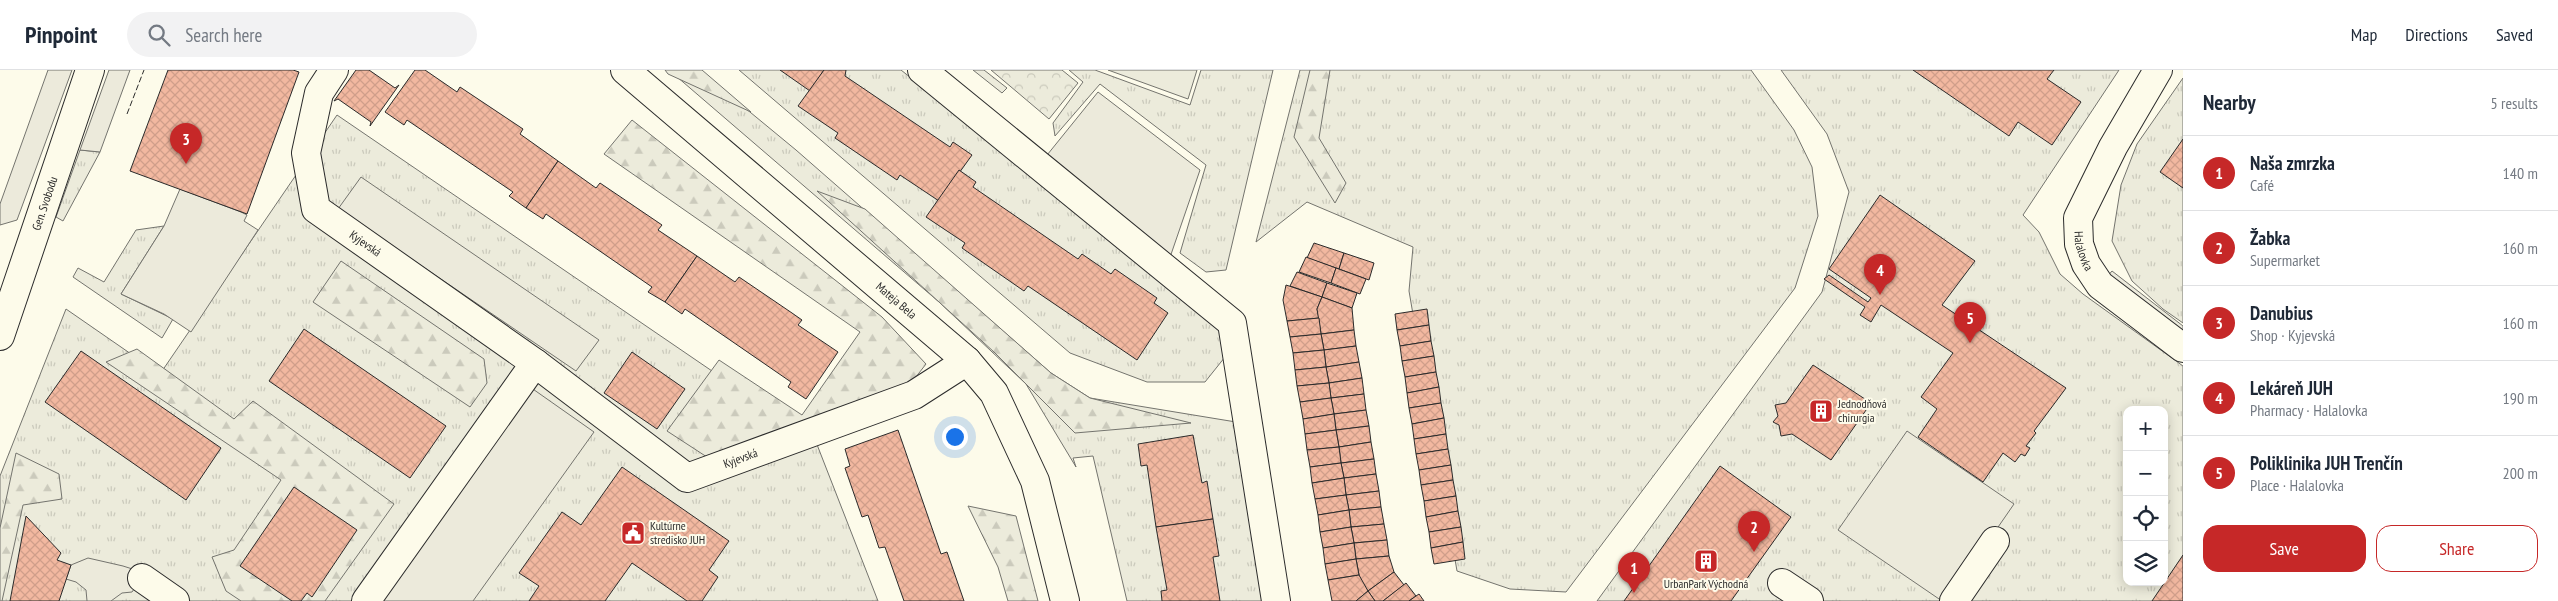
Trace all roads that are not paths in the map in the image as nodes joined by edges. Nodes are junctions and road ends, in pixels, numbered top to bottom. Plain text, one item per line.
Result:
1 (90, 70) edge
2 (334, 70) edge
3 (625, 70) edge
4 (922, 70) edge
5 (2158, 70) edge
6 (0, 336) edge
7 (2181, 347) edge
8 (966, 361) junction
9 (535, 363) junction
10 (1995, 541) dead end
11 (142, 578) dead end
12 (1782, 583) dead end
13 (175, 601) edge
14 (366, 601) edge
15 (1066, 601) edge
16 (1276, 601) edge
17 (1809, 601) edge
18 (1954, 601) edge

1 - 6 street, Gen. Svobodu
2 - 9 street, Kyjevská
3 - 8 street, Mateja Bela
4 - 16 street
5 - 7 street, Halalovka
8 - 9 street, Kyjevská
8 - 15 street, Mateja Bela
9 - 14 street
10 - 18 street
11 - 13 street
12 - 17 street

